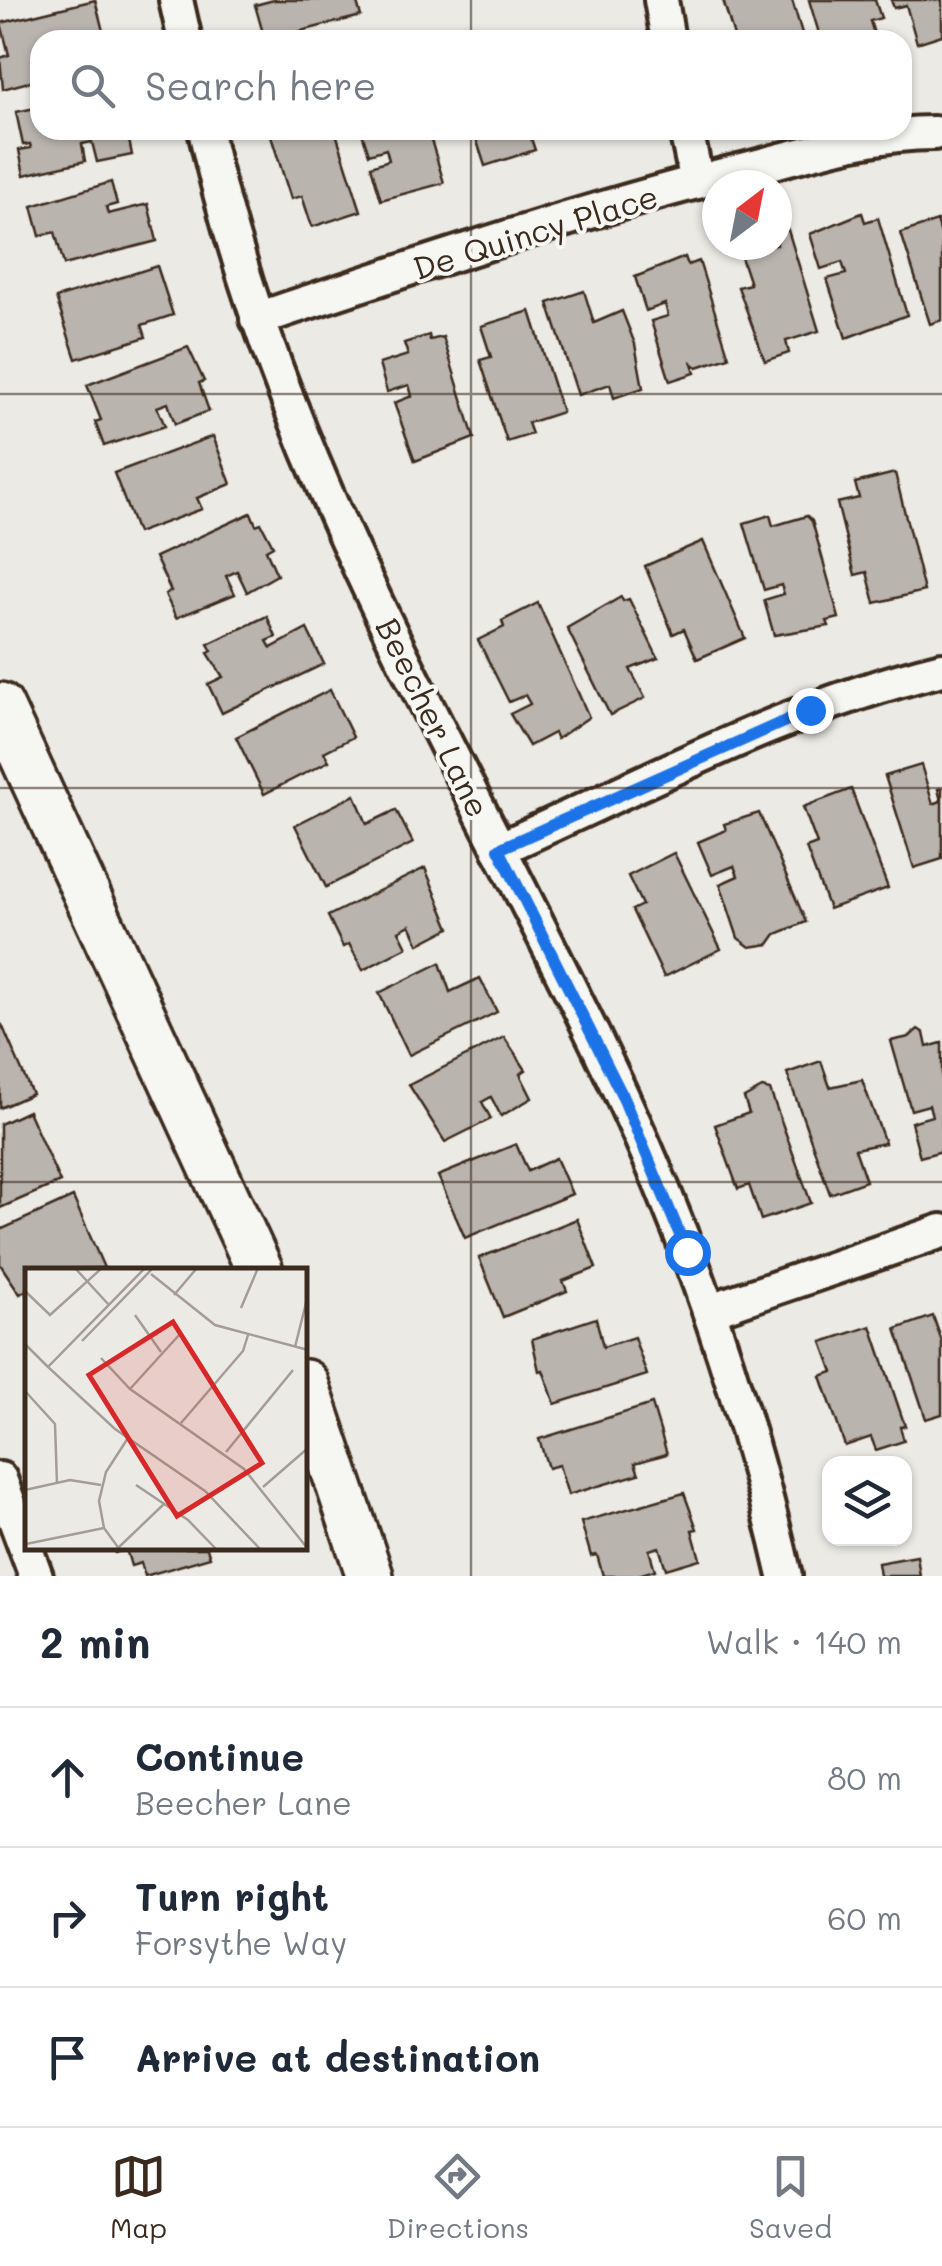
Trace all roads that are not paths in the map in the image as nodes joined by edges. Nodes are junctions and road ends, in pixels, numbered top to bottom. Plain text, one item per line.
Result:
1 (176, 0) edge
2 (661, 0) edge
3 (183, 30) edge
4 (666, 30) edge
5 (912, 133) edge
6 (934, 133) dead end
7 (208, 140) edge
8 (688, 140) edge
9 (862, 140) edge
10 (696, 182) junction
11 (257, 319) junction
12 (942, 669) edge
13 (0, 706) edge
14 (499, 849) junction
15 (942, 1231) edge
16 (259, 1268) edge
17 (711, 1310) junction
18 (308, 1392) edge
19 (0, 1479) edge
20 (25, 1546) edge
21 (27, 1551) edge
22 (36, 1576) edge
23 (370, 1576) edge
24 (786, 1576) edge

1 - 3 street
2 - 4 street
5 - 6 street, De Quincy Place
7 - 11 street, Beecher Lane
8 - 10 street
9 - 10 street, De Quincy Place
10 - 11 street, De Quincy Place
11 - 14 street, Beecher Lane
12 - 14 street
13 - 16 main road
14 - 17 street, Beecher Lane
15 - 17 street
17 - 24 street, Beecher Lane
18 - 23 main road
19 - 20 street
21 - 22 street

